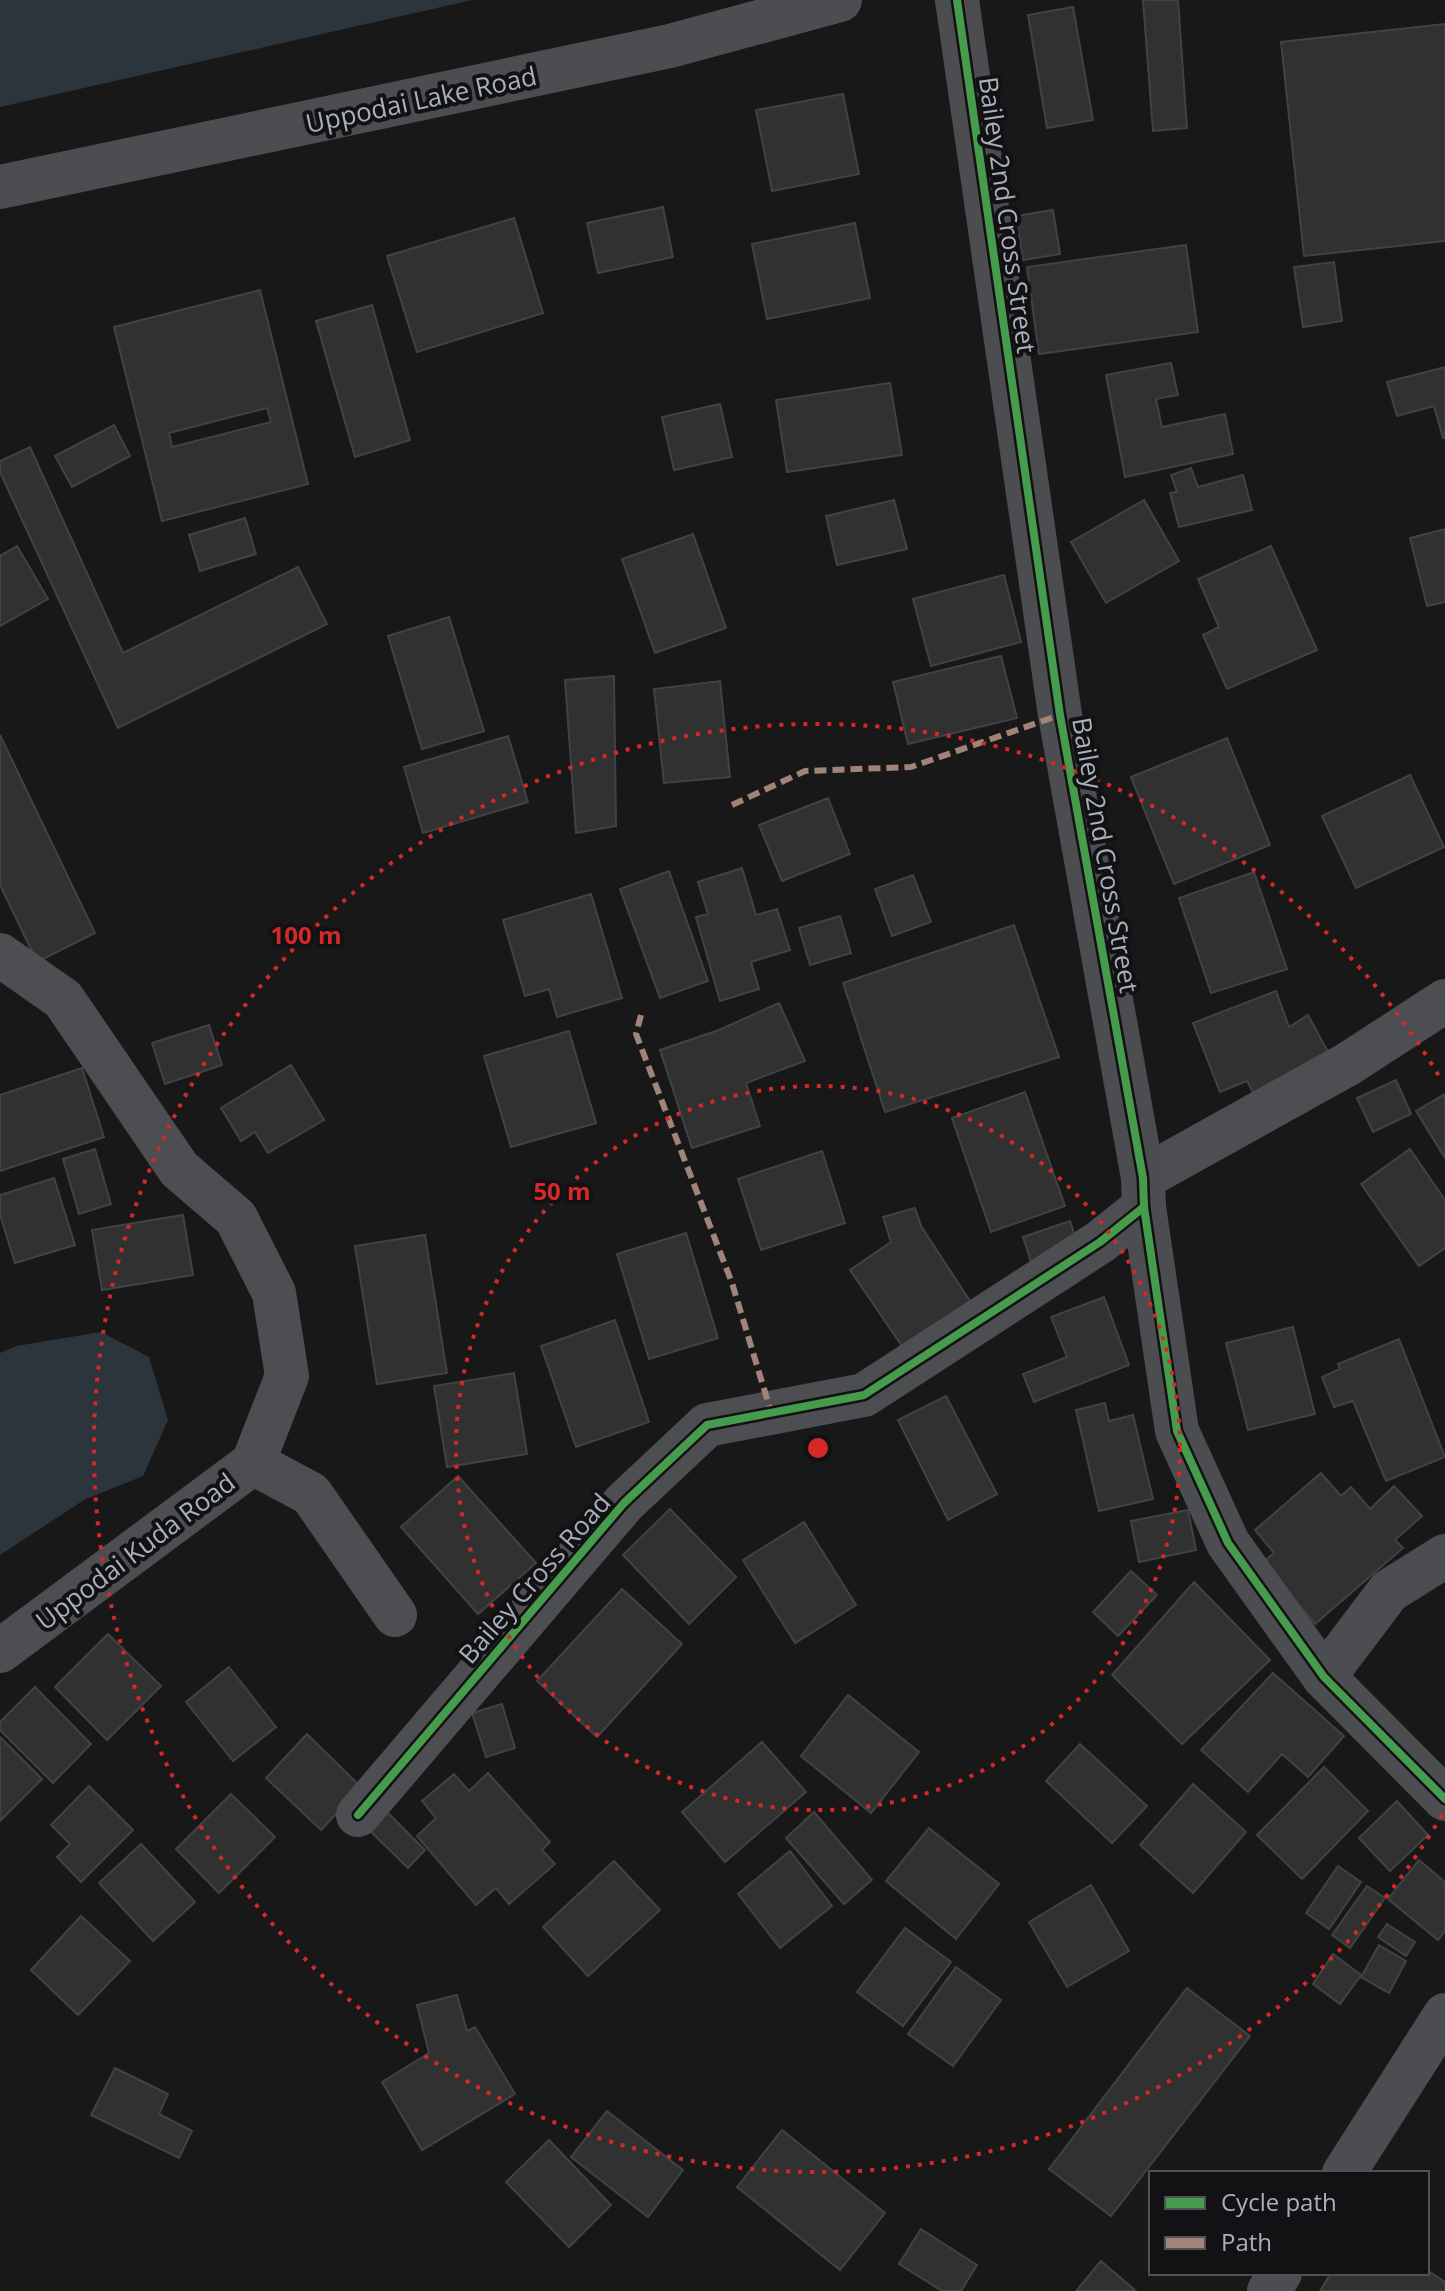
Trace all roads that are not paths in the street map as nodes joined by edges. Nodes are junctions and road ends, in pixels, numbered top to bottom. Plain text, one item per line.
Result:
1 (840, 0) edge
2 (957, 0) edge
3 (0, 187) edge
4 (0, 955) edge
5 (1445, 1001) edge
6 (1143, 1193) junction
7 (253, 1463) junction
8 (1445, 1556) edge
9 (395, 1615) dead end
10 (0, 1651) edge
11 (1324, 1677) junction
12 (1445, 1799) edge
13 (358, 1815) dead end
14 (1445, 2015) edge
15 (1345, 2171) edge

1 - 3 street, Uppodai Lake Road
2 - 6 street, Bailey 2nd Cross Street
4 - 7 street
5 - 6 street, Bailey Cross Road
6 - 11 street, Bailey 2nd Cross Street
6 - 13 street, Bailey Cross Road
7 - 9 street, Uppodai Kuda Road
7 - 10 street, Uppodai Kuda Road
8 - 11 street
11 - 12 street, Bailey 2nd Cross Street
14 - 15 street

